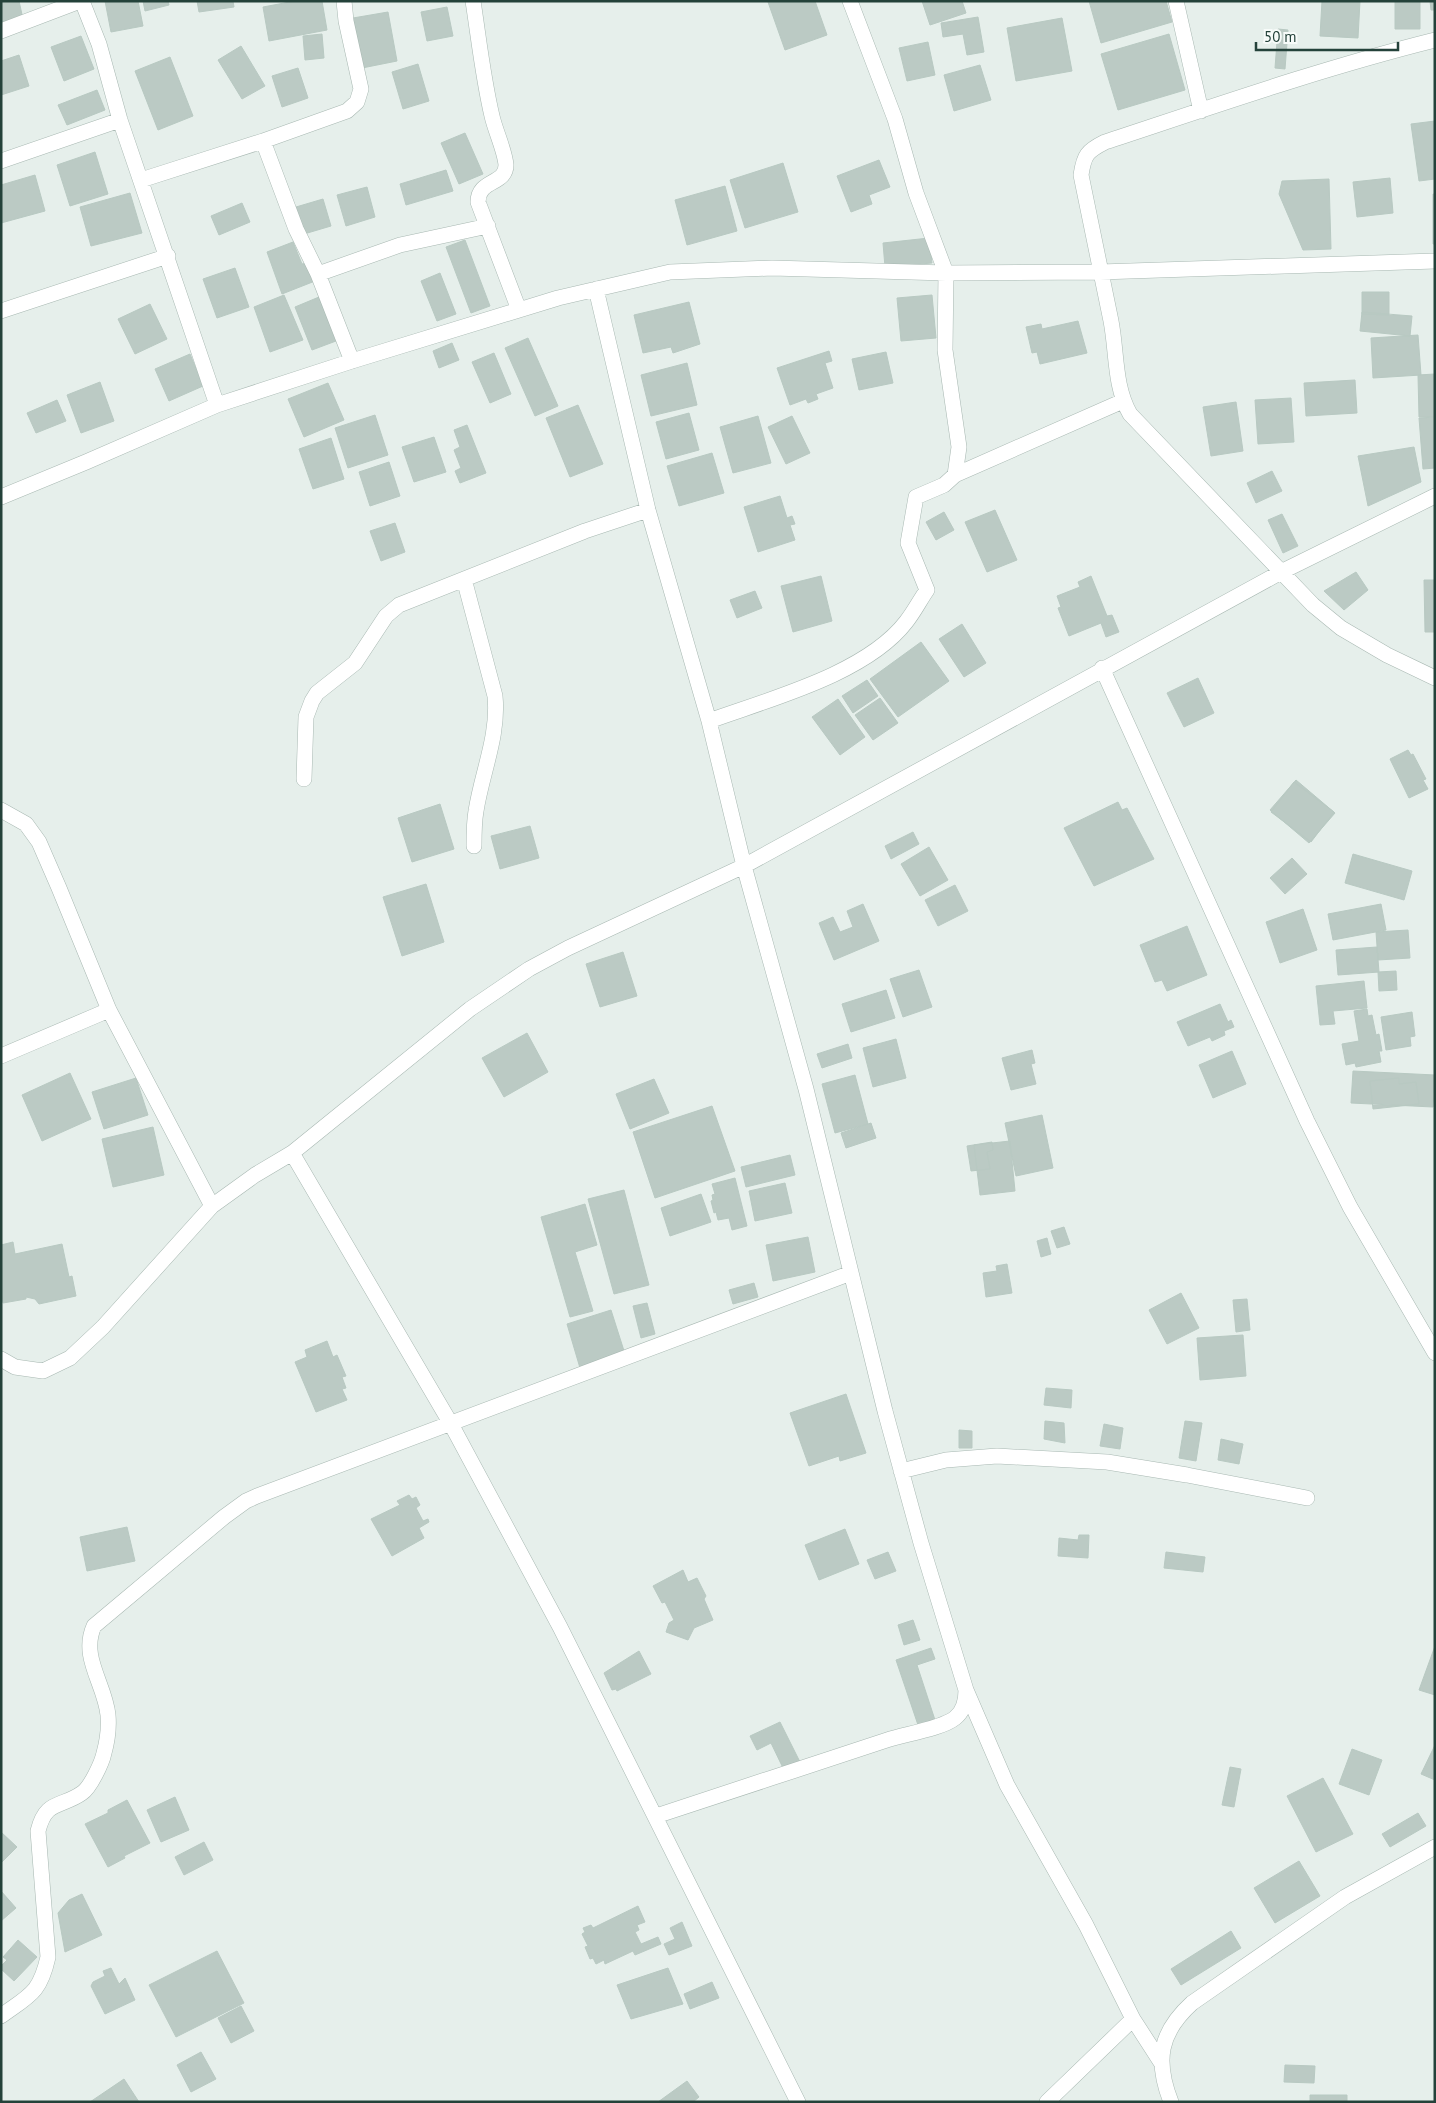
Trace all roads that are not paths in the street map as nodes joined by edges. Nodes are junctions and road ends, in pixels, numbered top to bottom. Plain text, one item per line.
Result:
1 (81, 1) edge
2 (344, 1) edge
3 (473, 1) edge
4 (850, 1) edge
5 (1176, 1) edge
6 (1, 31) edge
7 (1435, 40) edge
8 (1202, 111) junction
9 (120, 120) junction
10 (263, 141) junction
11 (1, 161) edge
12 (141, 180) junction
13 (488, 226) junction
14 (168, 256) junction
15 (1435, 261) edge
16 (1100, 272) junction
17 (318, 274) junction
18 (946, 274) junction
19 (596, 288) junction
20 (519, 310) junction
21 (1, 311) edge
22 (352, 361) junction
23 (1123, 401) junction
24 (217, 404) junction
25 (955, 474) junction
26 (1435, 496) edge
27 (1, 497) edge
28 (648, 510) junction
29 (1282, 571) junction
30 (464, 579) junction
31 (1102, 668) junction
32 (1435, 678) edge
33 (709, 721) junction
34 (304, 779) dead end
35 (1, 810) edge
36 (474, 846) dead end
37 (744, 866) junction
38 (109, 1010) junction
39 (1, 1056) edge
40 (292, 1153) junction
41 (212, 1206) junction
42 (851, 1273) junction
43 (1435, 1353) edge
44 (1, 1359) edge
45 (451, 1424) junction
46 (901, 1471) junction
47 (1307, 1498) dead end
48 (966, 1690) junction
49 (656, 1816) junction
50 (1435, 1847) edge
51 (1, 2016) edge
52 (1133, 2019) junction
53 (1162, 2064) junction
54 (798, 2102) edge
55 (1047, 2102) edge
56 (1171, 2102) edge

1 - 6 street
1 - 9 street
2 - 10 street
3 - 13 street
4 - 18 street
5 - 8 street
7 - 8 street
8 - 16 street
9 - 11 street
9 - 12 street
10 - 12 street
10 - 17 street
12 - 14 street
13 - 17 street
13 - 20 street
14 - 21 street
14 - 24 street
15 - 16 street
16 - 18 street
16 - 23 street
17 - 22 street
18 - 19 street
18 - 25 street
19 - 20 street
19 - 28 street
20 - 22 street
22 - 24 street
23 - 25 street
23 - 29 street
24 - 27 street
25 - 33 street
26 - 29 street
28 - 30 street
28 - 33 street
29 - 31 street
29 - 32 street
30 - 34 street
30 - 36 street
31 - 37 street
31 - 43 street
33 - 37 street
35 - 38 street
37 - 40 street
37 - 42 street
38 - 39 street
38 - 41 street
40 - 41 street
40 - 45 street
41 - 44 street
42 - 45 street
42 - 46 street
45 - 49 street
45 - 51 street
46 - 47 street
46 - 48 street
48 - 49 street
48 - 52 street
49 - 54 street
50 - 53 street
52 - 53 street
52 - 55 street
53 - 56 street

